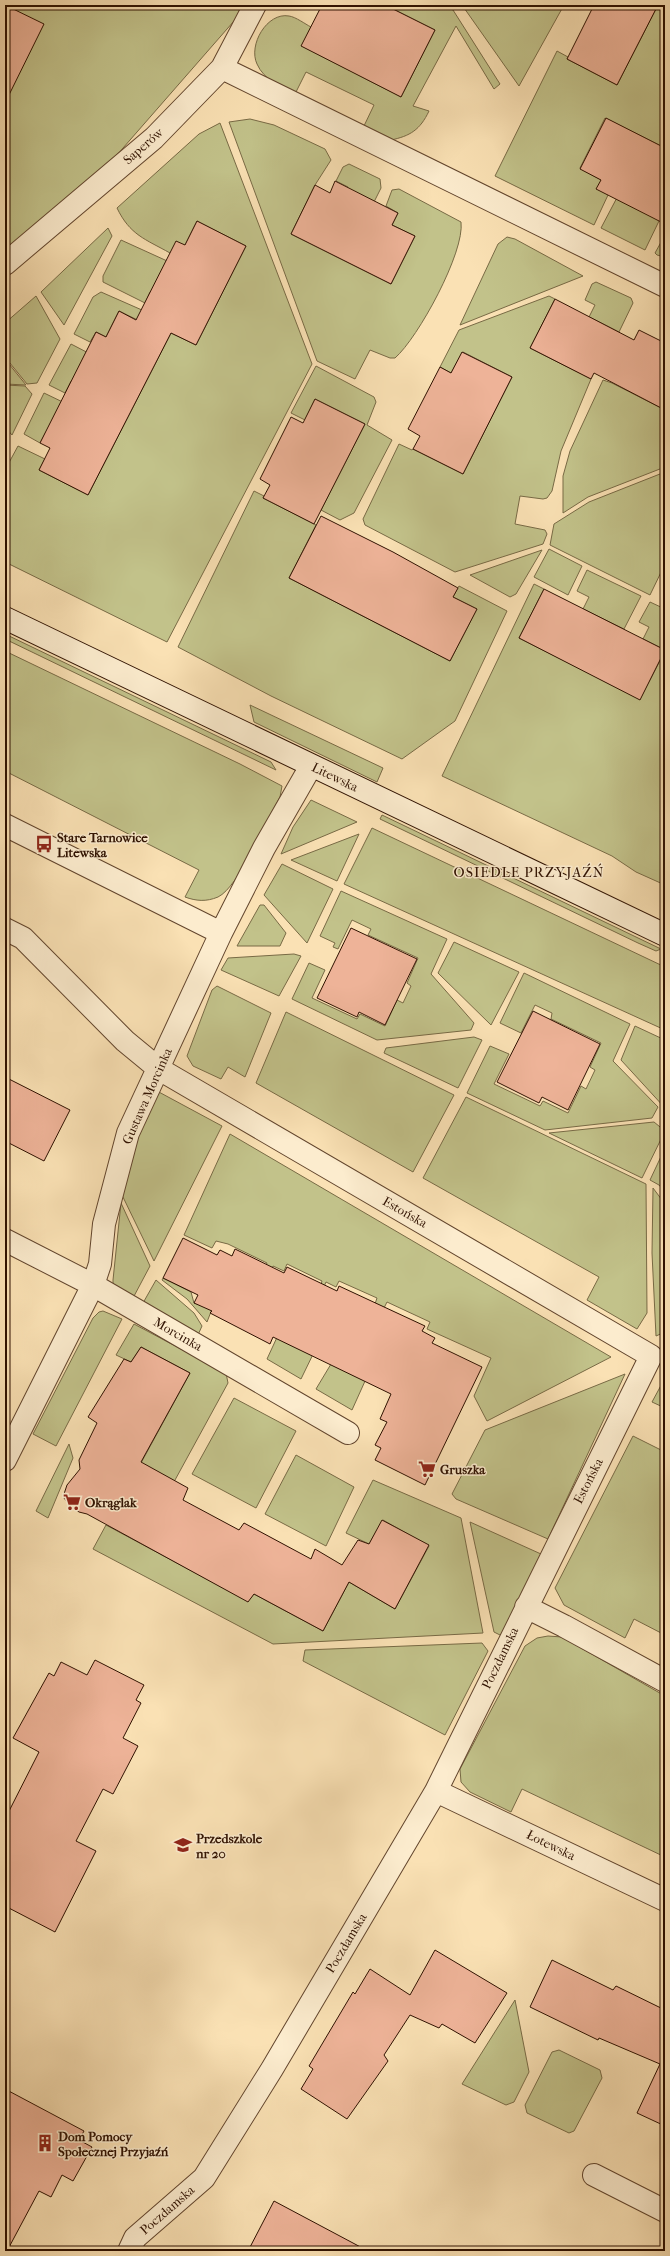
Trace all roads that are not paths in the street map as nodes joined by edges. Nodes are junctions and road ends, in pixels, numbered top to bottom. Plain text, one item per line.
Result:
1 (255, 5) edge
2 (222, 68) junction
3 (5, 264) edge
4 (665, 286) edge
5 (5, 618) edge
6 (311, 766) junction
7 (5, 825) edge
8 (5, 929) edge
9 (221, 933) junction
10 (665, 935) edge
11 (159, 1069) junction
12 (5, 1240) edge
13 (93, 1285) junction
14 (658, 1352) edge
15 (348, 1433) dead end
16 (5, 1460) edge
17 (526, 1607) junction
18 (665, 1681) edge
19 (436, 1791) junction
20 (665, 1900) edge
21 (594, 2175) dead end
22 (665, 2211) edge
23 (129, 2251) edge

1 - 2 street, Saperów
2 - 3 street, Saperów
2 - 4 street
5 - 6 street, Litewska
6 - 9 street, Gustawa Morcinka
6 - 10 street, Litewska
7 - 9 street
8 - 11 street, Estońska
9 - 11 street, Gustawa Morcinka
11 - 13 street, Gustawa Morcinka
11 - 14 street, Estońska
12 - 13 street, Morcinka
13 - 15 street, Morcinka
13 - 16 street, Gustawa Morcinka
14 - 17 street, Estońska
17 - 18 street
17 - 19 street, Poczdamska
19 - 20 street, Łotewska
19 - 23 street, Poczdamska
21 - 22 street

